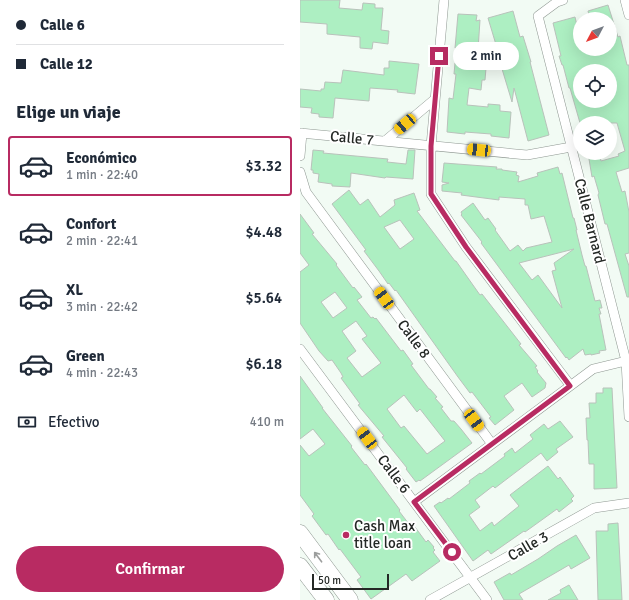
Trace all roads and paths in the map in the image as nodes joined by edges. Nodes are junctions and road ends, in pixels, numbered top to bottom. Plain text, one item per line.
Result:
1 (444, 0) edge
2 (563, 0) edge
3 (625, 0) edge
4 (629, 15) edge
5 (435, 99) junction
6 (301, 133) edge
7 (385, 141) junction
8 (431, 146) junction
9 (571, 147) junction
10 (300, 156) edge
11 (300, 172) edge
12 (300, 349) edge
13 (626, 361) junction
14 (570, 386) junction
15 (629, 416) edge
16 (492, 444) junction
17 (414, 502) junction
18 (629, 503) edge
19 (300, 533) edge
20 (300, 566) edge
21 (471, 578) junction
22 (326, 600) edge
23 (350, 600) edge
24 (430, 600) edge
25 (487, 600) edge

1 - 5 street
2 - 9 street, Calle Barnard
3 - 4 street
5 - 7 street
5 - 8 street
6 - 7 street, Calle 7
6 - 10 street
7 - 8 street, Calle 7
8 - 9 street, Calle 7
8 - 14 street
9 - 13 street, Calle Barnard
11 - 16 street, Calle 8
12 - 17 street, Calle 6
13 - 14 street
13 - 15 street, Calle Barnard
14 - 16 street
16 - 17 street
17 - 21 street, Calle 6
18 - 21 street, Calle 3
23 -> 19 highway
20 - 22 highway
21 - 24 street, Calle 3
21 - 25 street, Calle 6

